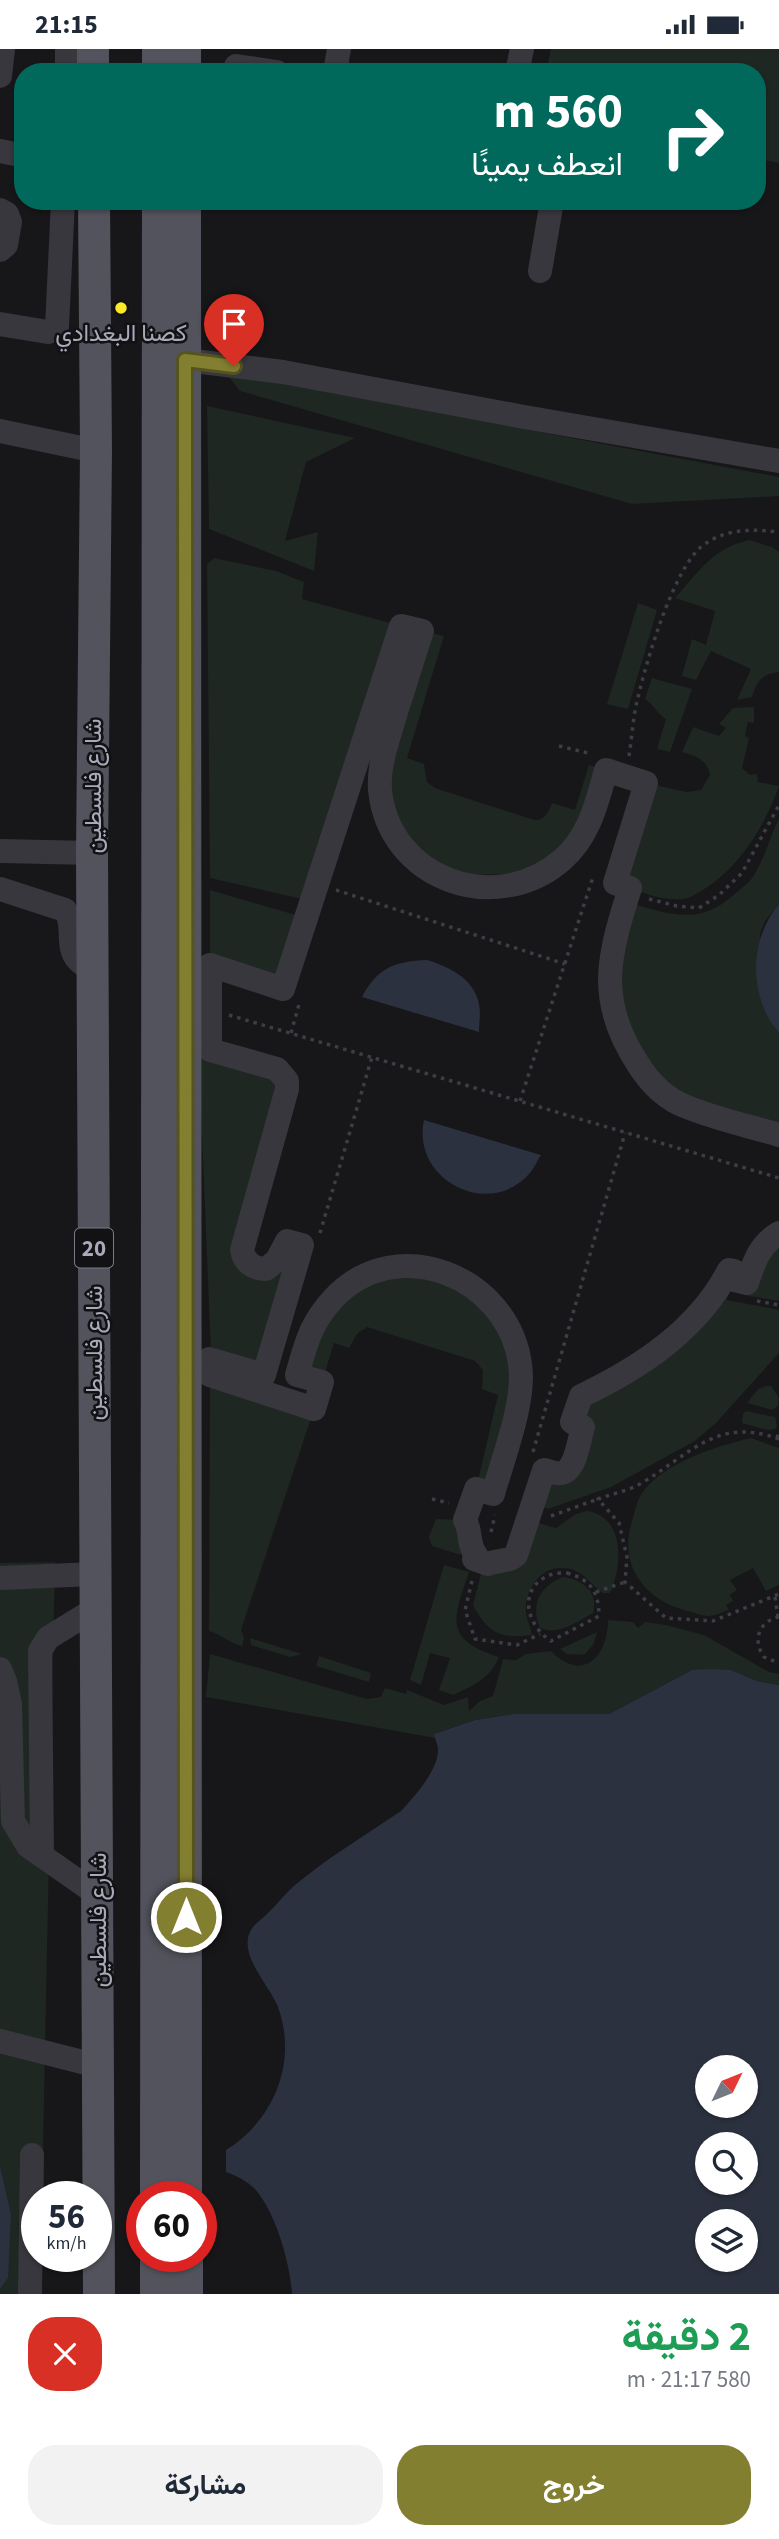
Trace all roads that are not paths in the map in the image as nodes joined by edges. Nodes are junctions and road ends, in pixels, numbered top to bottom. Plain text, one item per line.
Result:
1 (3, 49) edge
2 (0, 76) edge
3 (0, 210) edge
4 (63, 210) edge
5 (94, 210) edge
6 (158, 210) edge
7 (185, 210) edge
8 (550, 210) edge
9 (0, 250) edge
10 (540, 271) dead end
11 (0, 324) edge
12 (185, 360) junction
13 (0, 431) edge
14 (96, 451) junction
15 (779, 461) edge
16 (0, 851) edge
17 (92, 853) junction
18 (0, 889) edge
19 (156, 928) junction
20 (93, 971) junction
21 (186, 978) junction
22 (198, 1017) junction
23 (156, 1072) junction
24 (779, 1135) edge
25 (779, 1233) edge
26 (95, 1574) junction
27 (0, 1578) edge
28 (95, 1609) junction
29 (0, 1669) edge
30 (42, 1856) junction
31 (98, 1895) junction
32 (0, 2041) edge
33 (98, 2066) junction
34 (32, 2155) dead end
35 (156, 2181) edge
36 (187, 2181) edge
37 (156, 2272) edge
38 (187, 2272) edge
39 (30, 2294) edge
40 (99, 2294) edge
41 (156, 2294) edge
42 (187, 2294) edge

1 - 2 street
3 - 9 street
4 - 11 street
5 - 14 main road, شارع فلسطين / 20
6 - 19 main road
7 - 12 main road
8 - 10 street
12 - 15 street
12 - 21 main road
13 - 14 street
14 - 17 main road, شارع فلسطين / 20
16 - 17 street
17 - 20 main road, شارع فلسطين / 20
18 - 20 street
19 - 21 main road
19 - 23 main road
20 - 26 main road, شارع فلسطين / 20
21 - 22 main road
22 - 23 main road
22 - 24 street
22 - 25 street
22 - 36 main road
23 - 35 main road
26 - 27 street
26 - 28 main road, شارع فلسطين / 20
28 - 30 street
28 - 31 main road, شارع فلسطين / 20
29 - 30 street
30 - 31 street
31 - 33 main road, شارع فلسطين / 20
32 - 33 street
33 - 40 main road, شارع فلسطين / 20
34 - 39 street
37 - 41 main road
38 - 42 main road

